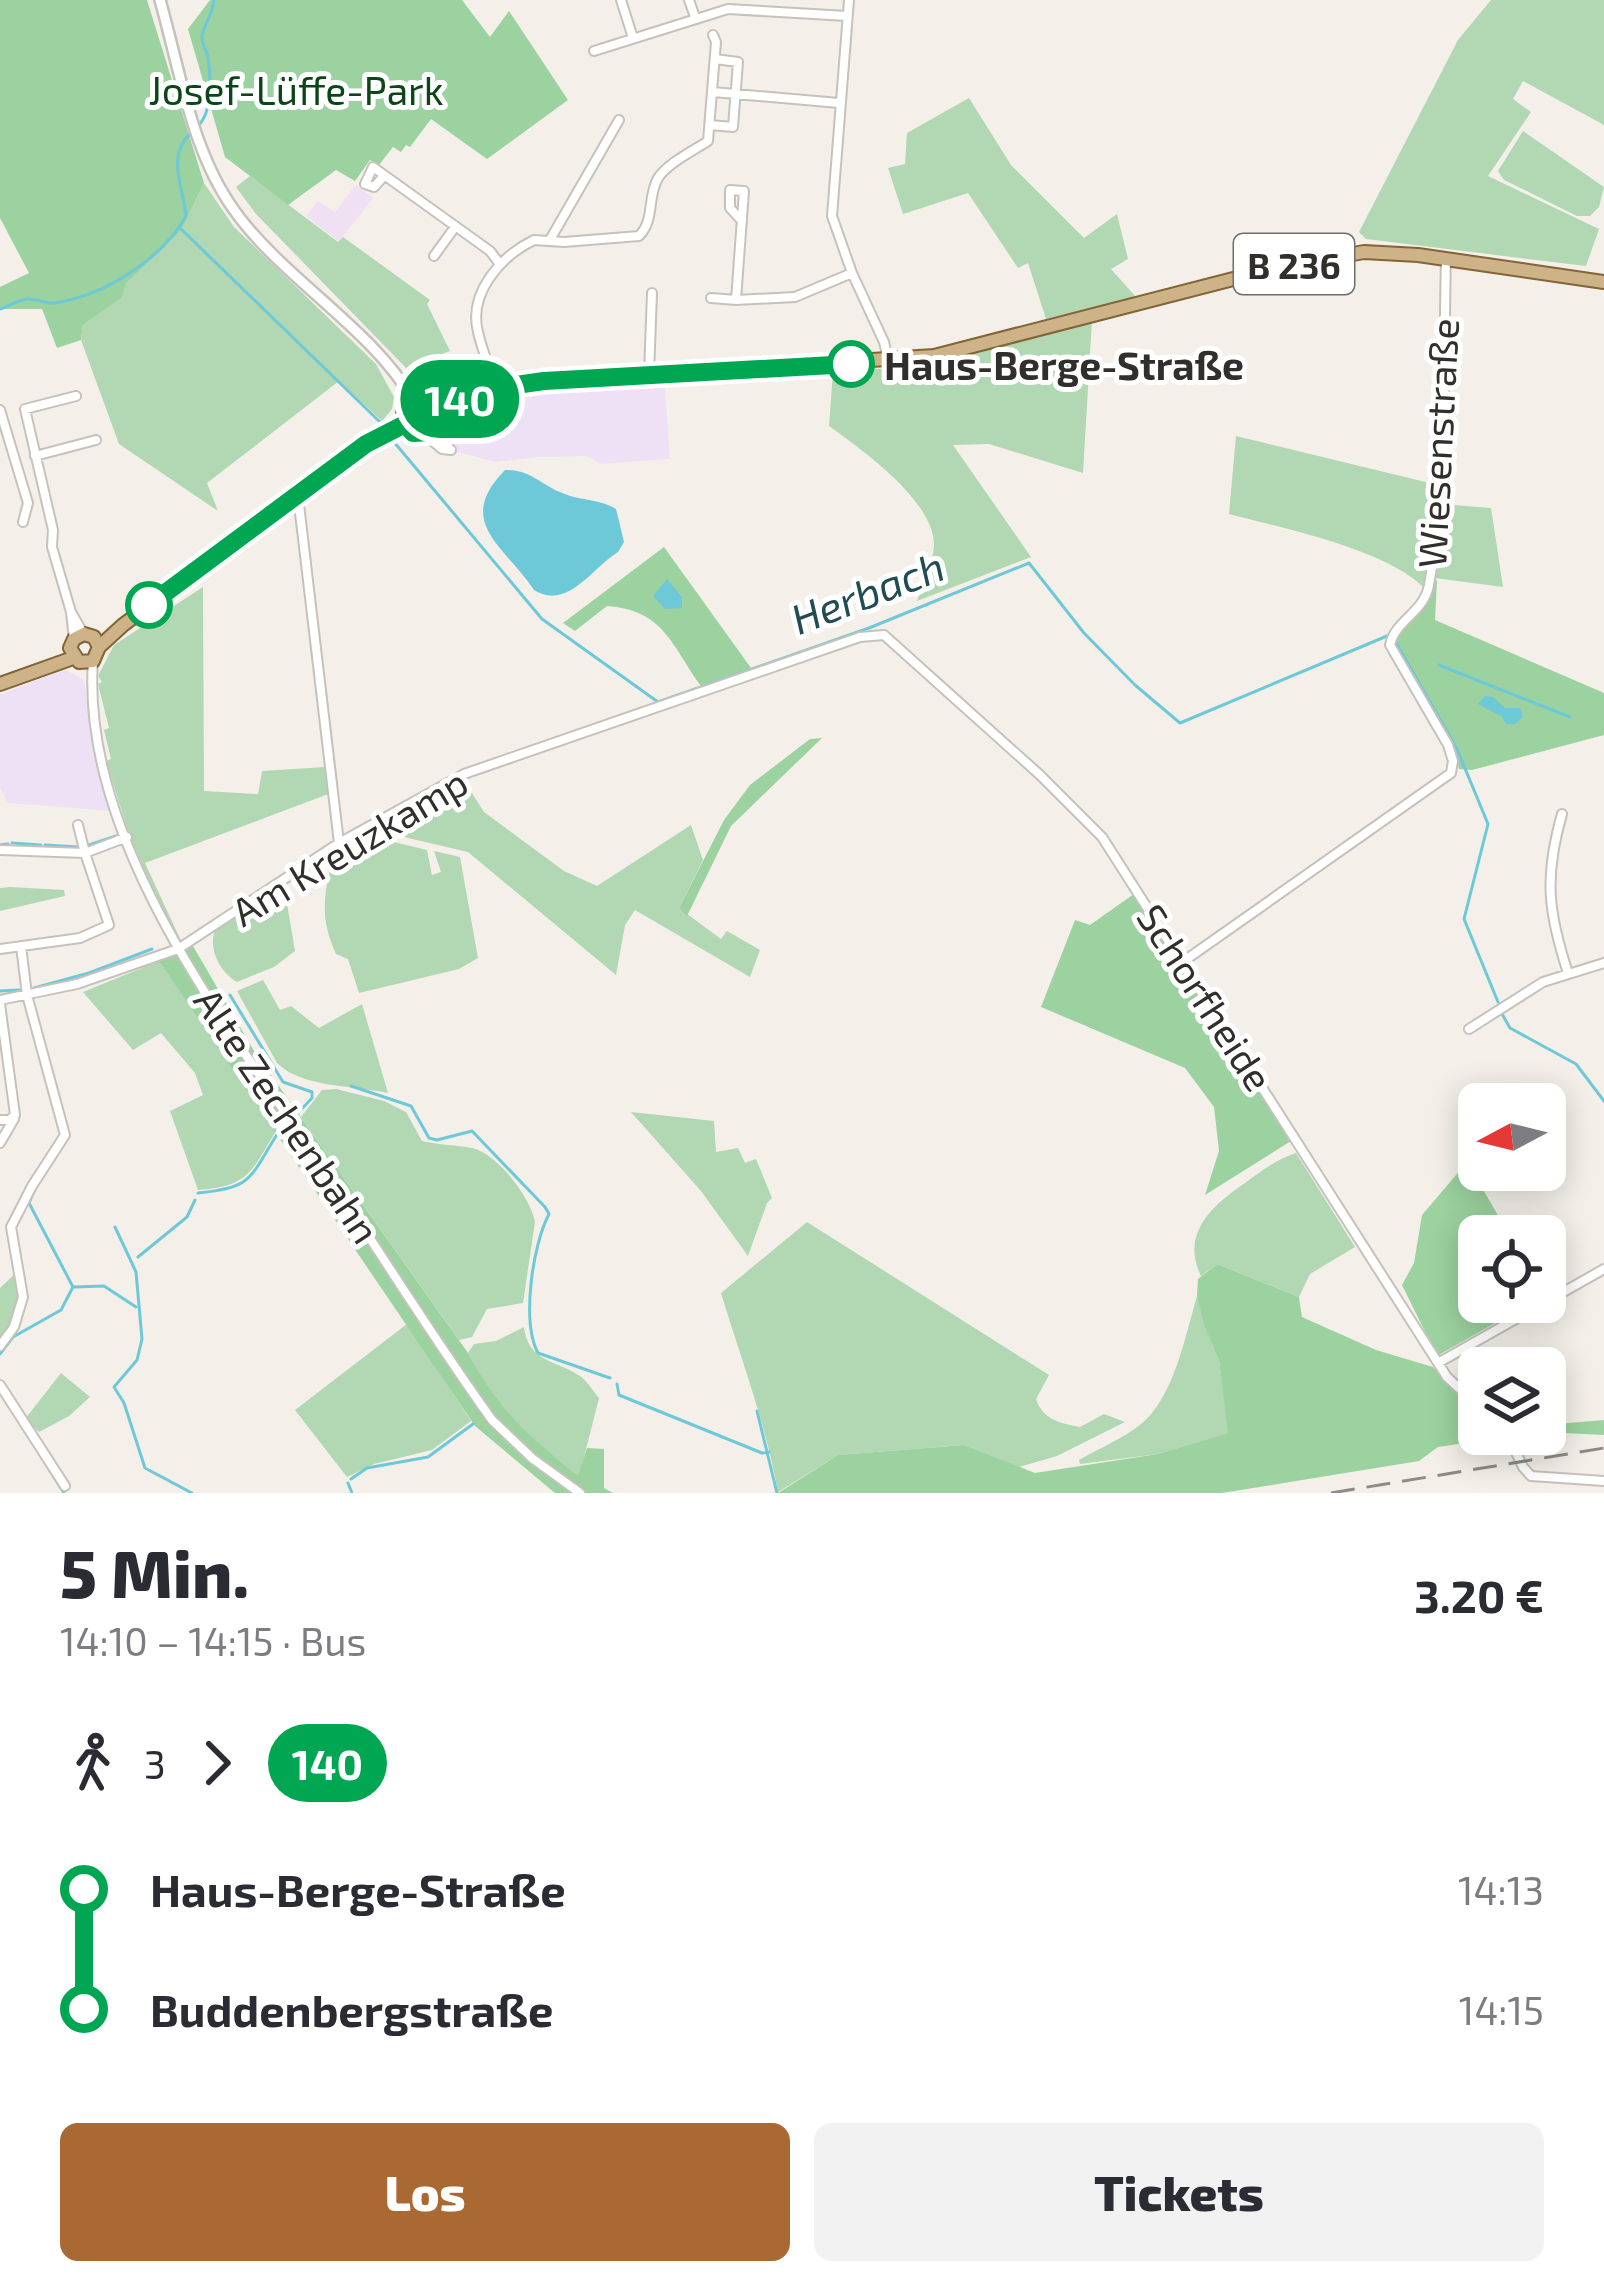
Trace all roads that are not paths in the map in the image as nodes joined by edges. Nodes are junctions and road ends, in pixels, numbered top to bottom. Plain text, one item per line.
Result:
1 (160, 0) edge
2 (621, 0) edge
3 (689, 0) edge
4 (848, 0) edge
5 (740, 4) edge
6 (847, 16) junction
7 (695, 17) junction
8 (713, 35) dead end
9 (633, 38) junction
10 (594, 51) dead end
11 (715, 59) junction
12 (713, 92) junction
13 (735, 94) junction
14 (839, 103) junction
15 (619, 120) dead end
16 (710, 125) junction
17 (384, 176) dead end
18 (742, 221) dead end
19 (455, 227) junction
20 (551, 238) junction
21 (434, 256) dead end
22 (1446, 259) junction
23 (500, 264) junction
24 (852, 273) junction
25 (1604, 282) edge
26 (652, 293) dead end
27 (711, 298) dead end
28 (736, 300) junction
29 (888, 361) junction
30 (650, 374) junction
31 (495, 388) junction
32 (76, 396) dead end
33 (412, 400) junction
34 (438, 408) junction
35 (0, 410) edge
36 (405, 424) junction
37 (96, 440) dead end
38 (35, 456) junction
39 (298, 496) junction
40 (23, 522) dead end
41 (878, 633) joint
42 (84, 649) junction
43 (0, 680) edge
44 (1562, 814) dead end
45 (78, 826) dead end
46 (127, 837) junction
47 (339, 843) junction
48 (0, 850) edge
49 (85, 853) junction
50 (21, 946) junction
51 (0, 949) edge
52 (178, 949) junction
53 (1184, 961) junction
54 (1604, 963) edge
55 (1568, 973) junction
56 (27, 995) junction
57 (0, 1002) edge
58 (1469, 1029) dead end
59 (15, 1114) junction
60 (0, 1120) edge
61 (0, 1143) edge
62 (1604, 1270) edge
63 (0, 1346) edge
64 (1438, 1364) junction
65 (0, 1385) edge
66 (1458, 1390) edge
67 (1517, 1455) edge
68 (1604, 1481) edge
69 (65, 1486) dead end
70 (580, 1493) edge

1 - 33 street
2 - 9 street
3 - 7 street
4 - 6 street
5 - 6 street
5 - 7 street
6 - 14 street
7 - 9 street
8 - 11 street
9 - 10 street
11 - 12 street
11 - 13 street
12 - 13 street
12 - 16 street
13 - 14 street
13 - 16 street
14 - 24 street
15 - 20 street
16 - 20 street
17 - 19 street
18 - 28 street
19 - 21 street
19 - 23 street
20 - 23 street
22 - 25 main road, B 236
22 - 29 main road, B 236
22 - 53 street, Wiesenstraße
23 - 31 street
24 - 28 street
24 - 29 street
26 - 30 street
27 - 28 street
29 - 30 main road, B 236
30 - 31 main road, B 236
31 - 34 main road, B 236
32 - 38 street, Alte Zechenbahn
33 - 34 main road
33 - 36 main road
34 - 36 main road
35 - 40 street
36 - 39 main road
37 - 38 street
38 - 42 street, Alte Zechenbahn
39 - 42 main road
39 - 47 street
41 - 47 street, Am Kreuzkamp
41 - 53 street, Schorfheide
42 - 43 main road
42 - 46 street, Alte Zechenbahn
44 - 55 street
45 - 49 street
46 - 49 street
46 - 52 street, Alte Zechenbahn
47 - 52 street, Am Kreuzkamp
48 - 49 street
49 - 50 street
50 - 51 street
50 - 56 street
52 - 56 street, Am Kreuzkamp
52 - 70 street, Alte Zechenbahn
53 - 64 street, Schorfheide
54 - 55 street
55 - 58 street
56 - 57 street, Am Kreuzkamp
56 - 63 street
57 - 59 street
59 - 60 street
59 - 61 street
62 - 64 street
64 - 66 street, Schorfheide
65 - 69 street
67 - 68 street

